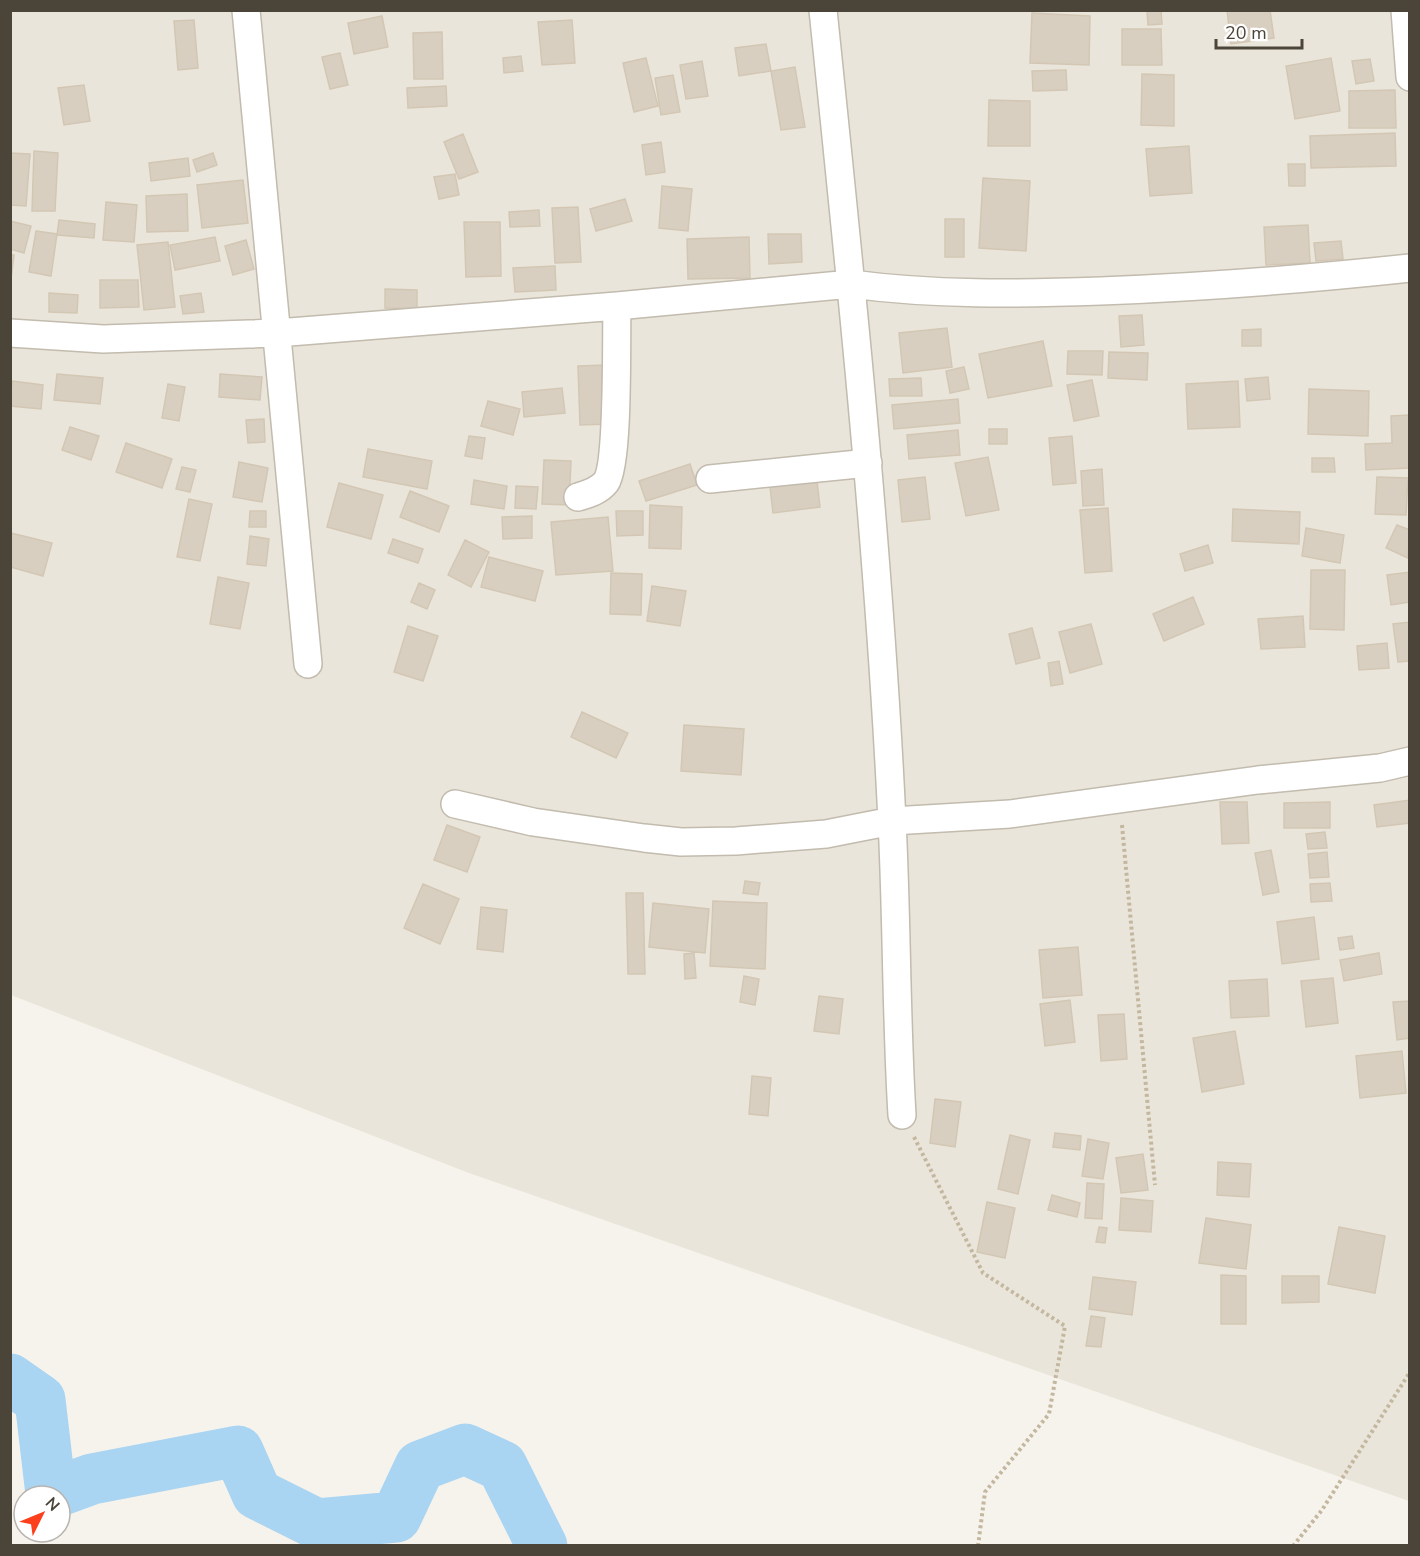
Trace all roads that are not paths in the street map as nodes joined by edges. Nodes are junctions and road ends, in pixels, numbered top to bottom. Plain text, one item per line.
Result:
1 (246, 10) edge
2 (823, 10) edge
3 (1405, 10) edge
4 (1410, 77) edge
5 (1410, 268) edge
6 (851, 284) junction
7 (617, 306) junction
8 (10, 333) edge
9 (277, 333) junction
10 (868, 463) junction
11 (710, 479) dead end
12 (578, 497) dead end
13 (308, 664) dead end
14 (1410, 761) edge
15 (455, 804) dead end
16 (892, 821) junction
17 (902, 1115) road end

1 - 9 street
2 - 6 street
3 - 4 street
5 - 6 street
6 - 7 street
6 - 10 street
7 - 9 street
7 - 12 street
8 - 9 street
9 - 13 street
10 - 11 street
10 - 16 street
14 - 16 street
15 - 16 street
16 - 17 street

